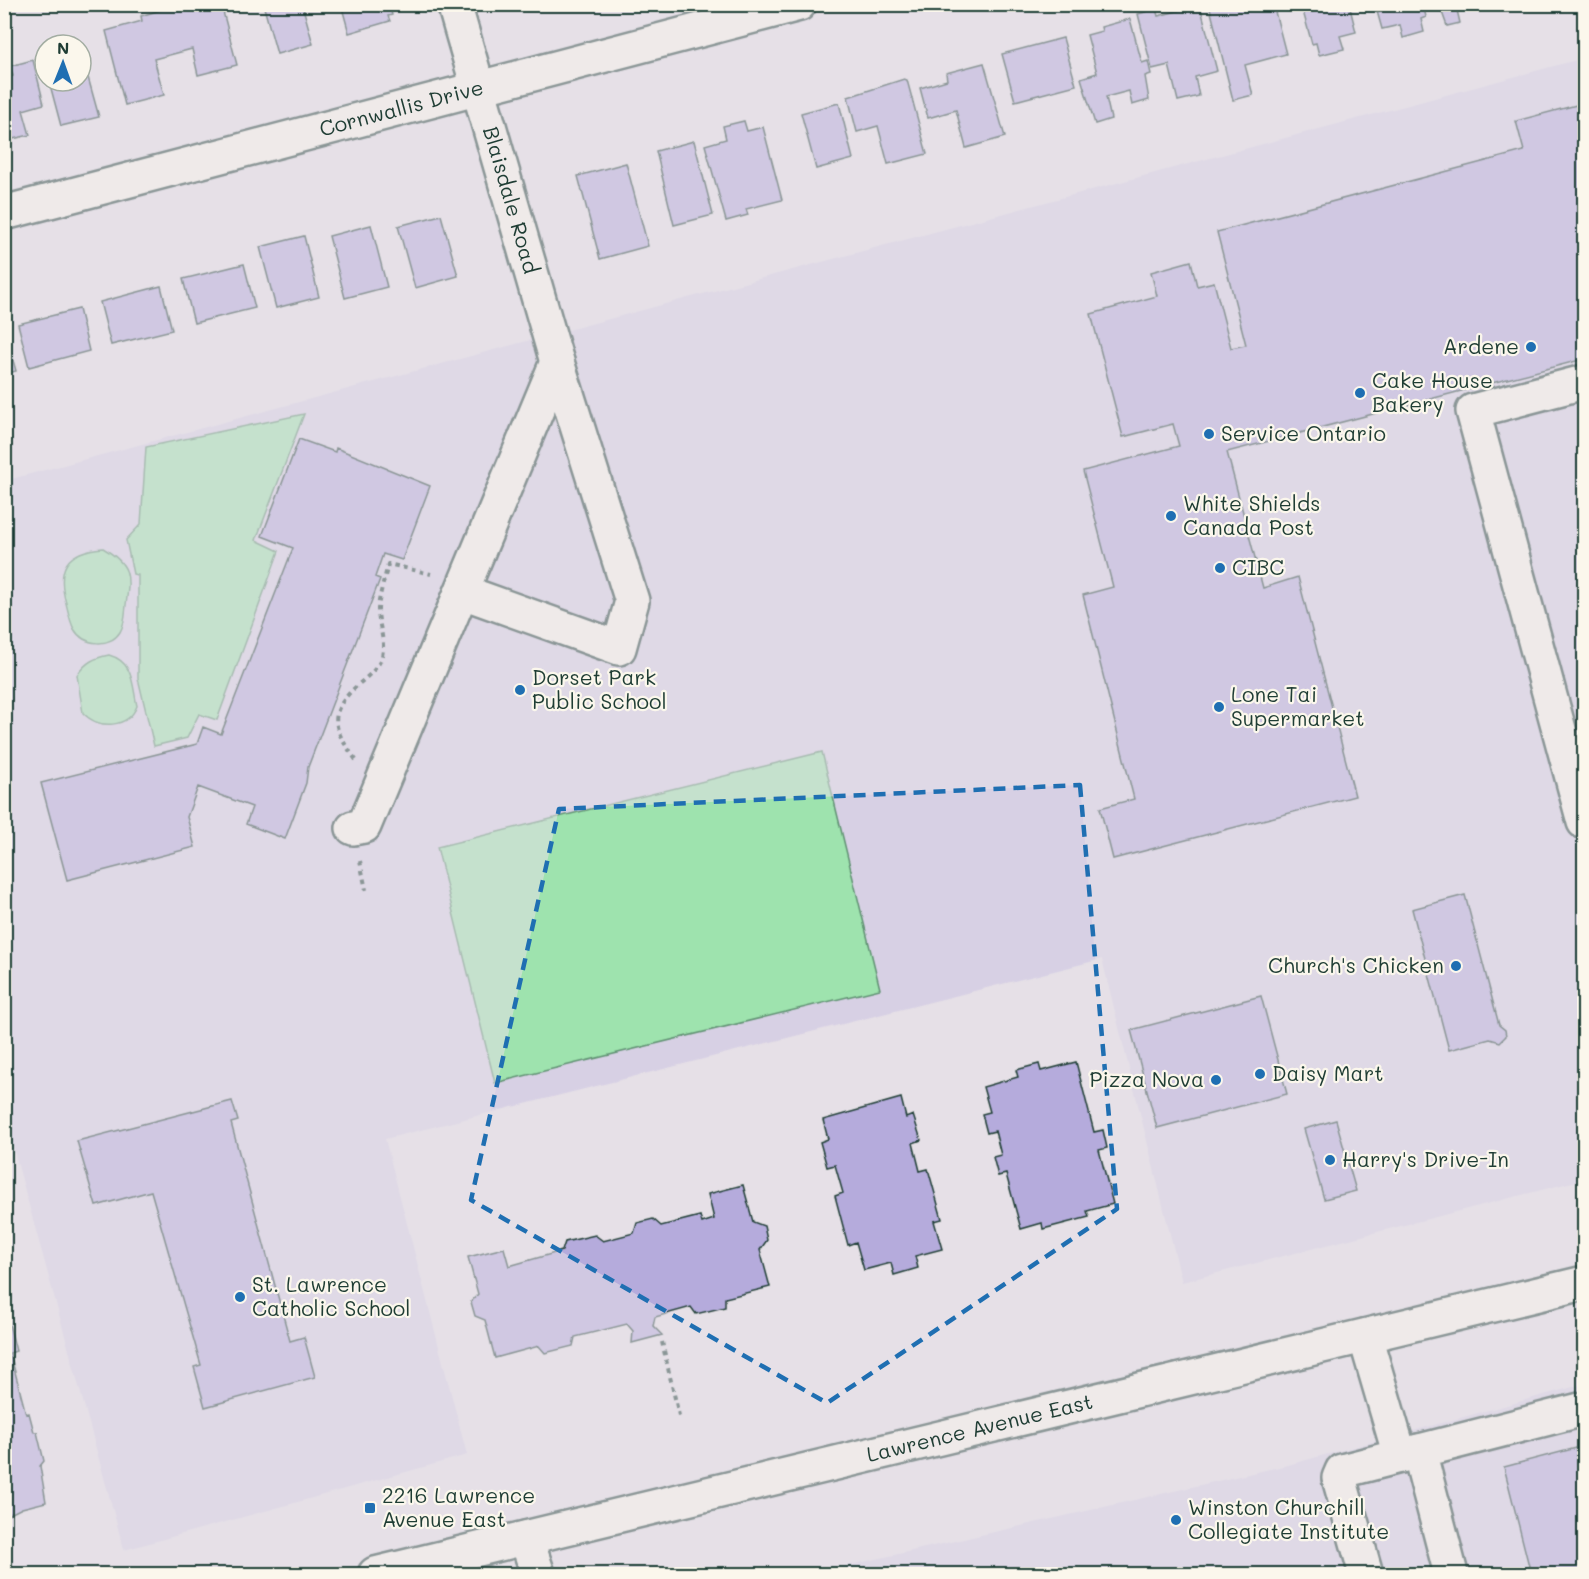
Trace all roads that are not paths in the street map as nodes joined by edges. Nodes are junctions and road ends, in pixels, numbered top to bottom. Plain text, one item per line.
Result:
1 (454, 4) edge
2 (799, 4) edge
3 (478, 89) junction
4 (4, 213) edge
5 (557, 362) junction
6 (1584, 382) edge
7 (465, 587) junction
8 (1584, 822) edge
9 (354, 828) dead end
10 (1584, 1283) edge
11 (1365, 1336) junction
12 (1584, 1409) edge
13 (1409, 1453) junction
14 (526, 1538) junction
15 (375, 1575) edge
16 (538, 1575) edge
17 (1366, 1575) edge
18 (1451, 1575) edge

1 - 3 main road, Blaisdale Road
2 - 3 main road, Cornwallis Drive
3 - 4 main road, Cornwallis Drive
3 - 5 main road, Blaisdale Road
5 - 7 main road
5 - 7 main road, Blaisdale Road
6 - 8 main road
7 - 9 main road
10 - 11 main road, Lawrence Avenue East
11 - 13 main road
11 - 14 main road, Lawrence Avenue East
12 - 13 main road
13 - 17 main road
13 - 18 main road
14 - 15 main road, Lawrence Avenue East
14 - 16 main road

